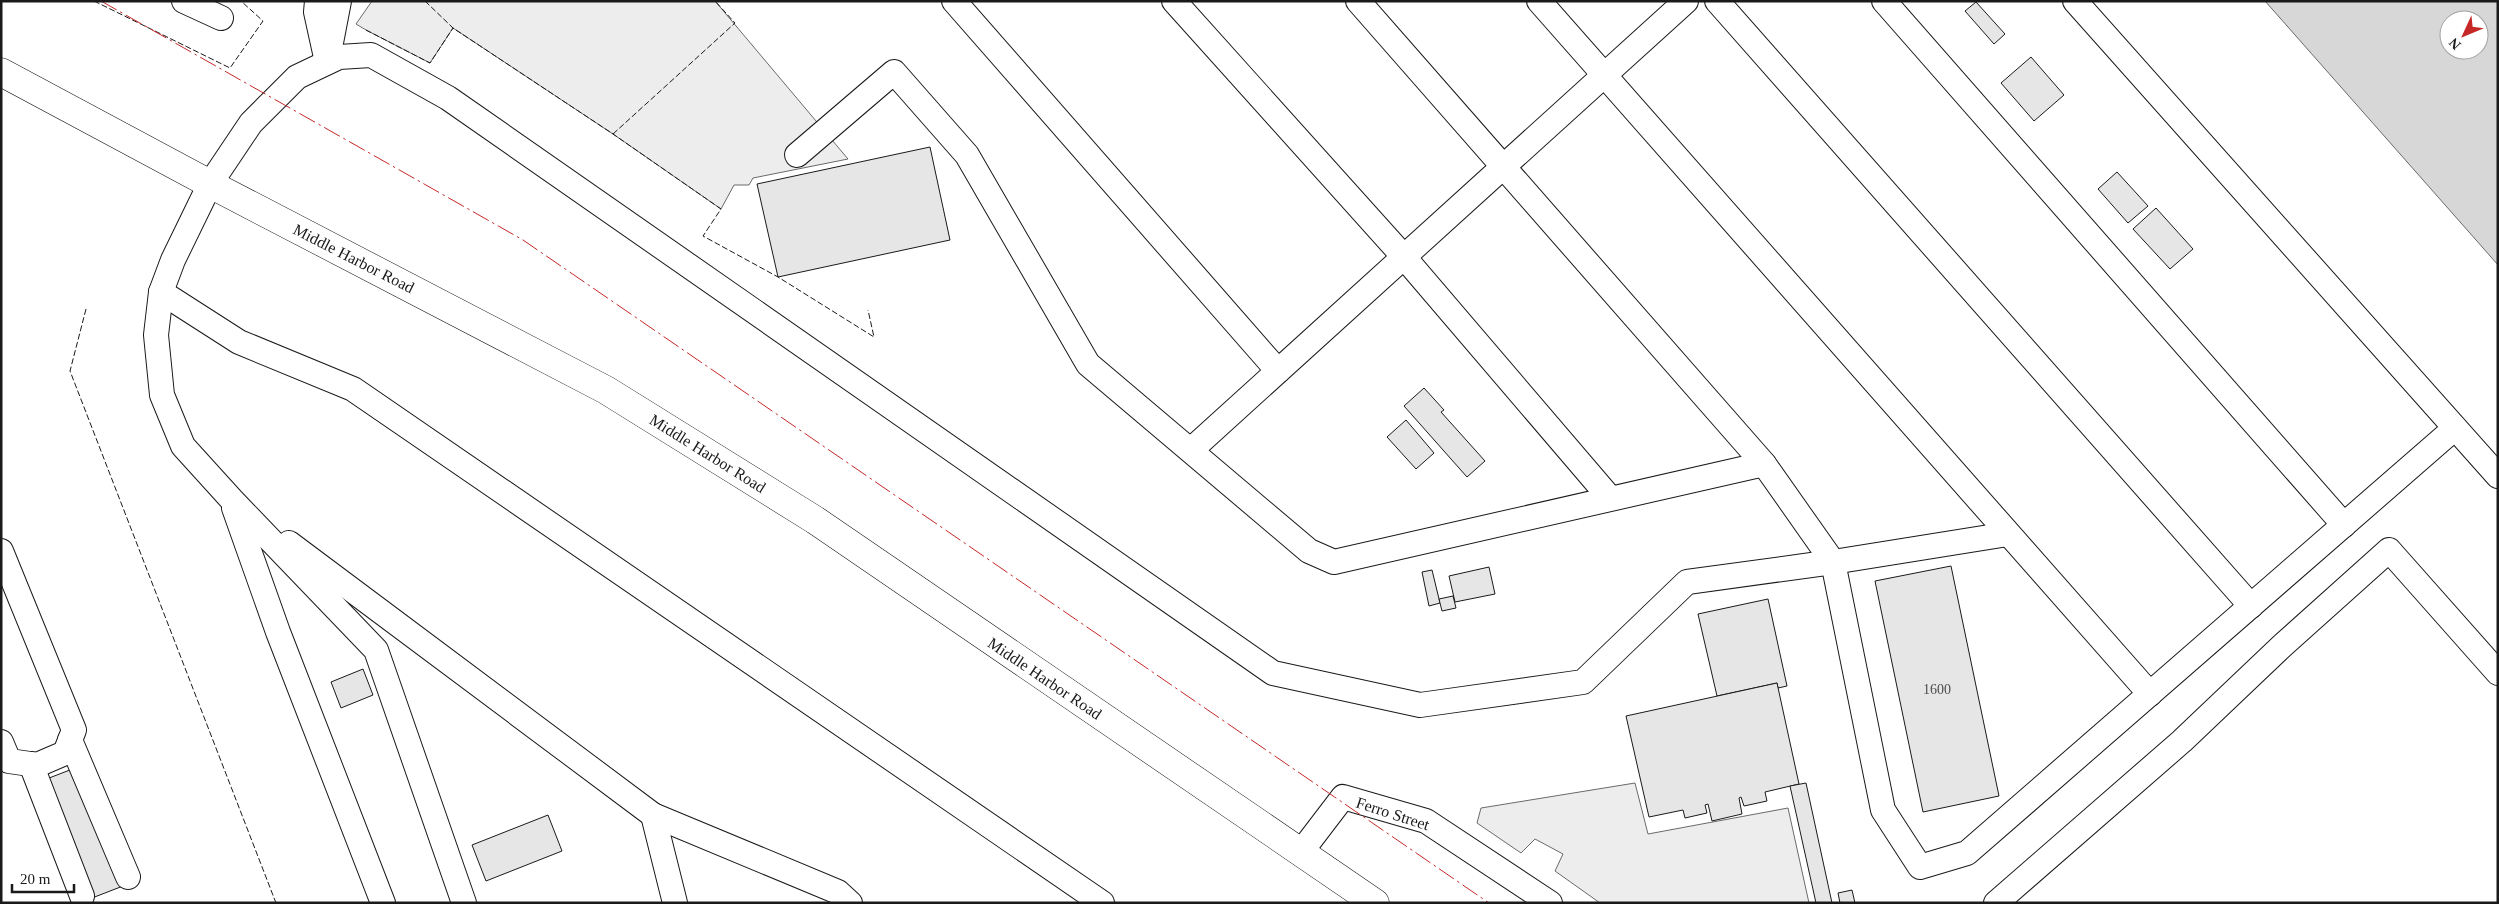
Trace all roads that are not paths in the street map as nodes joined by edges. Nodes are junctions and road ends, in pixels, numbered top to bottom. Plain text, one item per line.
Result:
1 (184, 1) edge
2 (317, 1) edge
3 (339, 1) edge
4 (954, 1) edge
5 (1174, 1) edge
6 (1358, 1) edge
7 (1539, 1) edge
8 (1686, 1) edge
9 (1717, 1) edge
10 (1884, 1) edge
11 (2075, 1) edge
12 (220, 18) dead end
13 (327, 62) junction
14 (1, 72) edge
15 (1604, 76) junction
16 (796, 155) dead end
17 (1503, 167) junction
18 (210, 184) junction
19 (1404, 257) junction
20 (161, 292) junction
21 (1278, 372) junction
22 (2455, 428) junction
23 (1191, 450) junction
24 (1764, 464) junction
25 (2498, 476) edge
26 (1610, 498) junction
27 (232, 500) junction
28 (2344, 525) junction
29 (2008, 534) junction
30 (1, 551) edge
31 (1833, 562) junction
32 (2251, 606) junction
33 (2498, 673) edge
34 (2150, 694) junction
35 (70, 740) junction
36 (1, 742) edge
37 (32, 764) junction
38 (653, 815) junction
39 (1300, 852) junction
40 (128, 877) dead end
41 (82, 896) dead end
42 (383, 903) edge
43 (464, 903) edge
44 (676, 903) edge
45 (850, 903) edge
46 (1102, 903) edge
47 (1375, 903) edge
48 (1550, 903) edge
49 (1996, 903) edge

1 - 12 street
2 - 13 street
3 - 13 street
4 - 21 street
5 - 19 street
6 - 17 street
7 - 15 street
8 - 15 street
9 - 32 street
10 - 28 street
11 - 22 street
13 - 18 street
13 - 31 street
14 - 18 main road, Middle Harbor Road
15 - 17 street
15 - 29 street
16 - 23 street
17 - 19 street
17 - 24 street
18 - 20 street
18 - 39 main road, Middle Harbor Road
19 - 21 street
19 - 26 street
20 - 27 street
20 - 46 street
21 - 23 street
22 - 25 street
22 - 28 street
23 - 26 street
24 - 26 street
24 - 31 street
27 - 38 street
27 - 42 street
27 - 43 street
28 - 32 street
29 - 31 street
29 - 34 street
30 - 35 street
31 - 34 street
32 - 34 street
33 - 49 street
35 - 37 street
35 - 40 street
36 - 37 street
37 - 41 street
38 - 44 street
38 - 45 street
39 - 47 main road, Middle Harbor Road
39 - 48 street, Ferro Street

